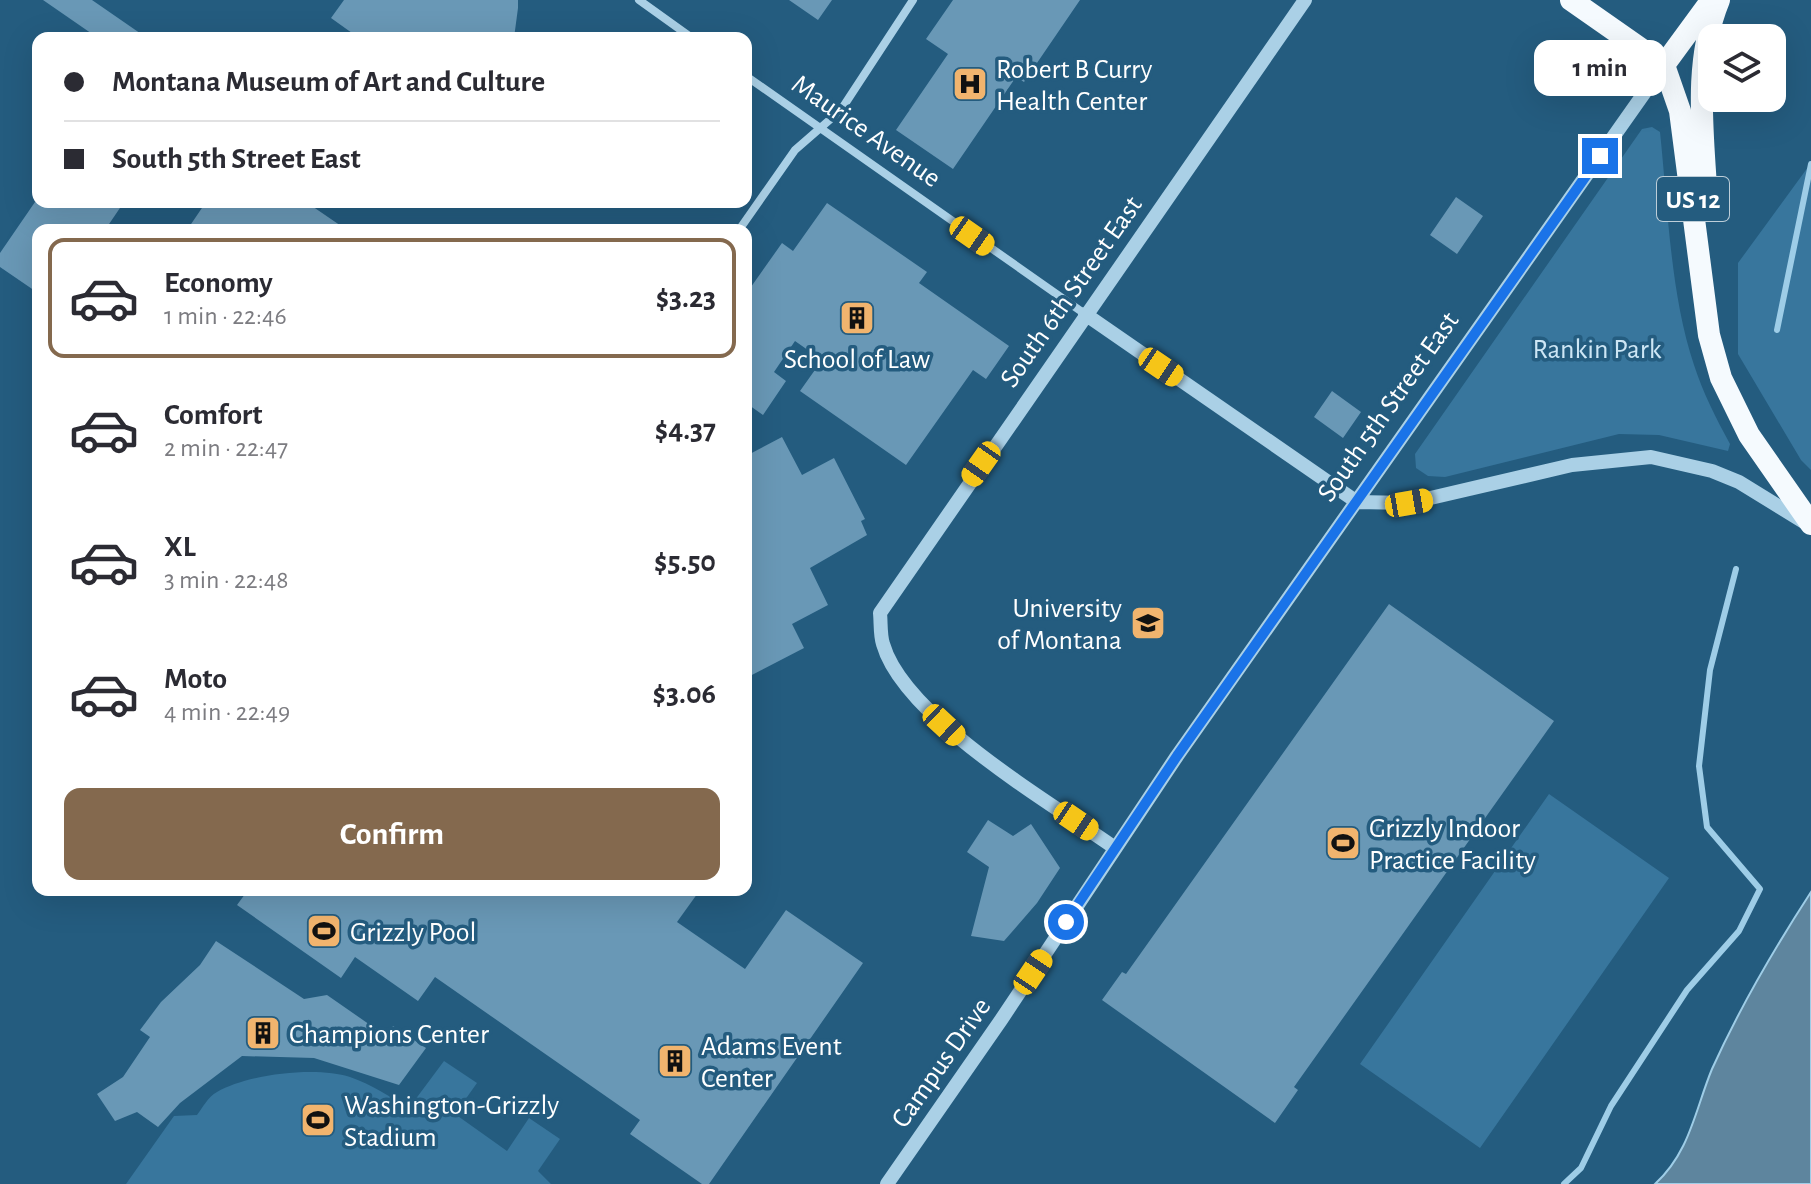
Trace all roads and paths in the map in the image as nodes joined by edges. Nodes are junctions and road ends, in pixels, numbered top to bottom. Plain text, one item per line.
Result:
1 (639, 0) edge
2 (913, 0) edge
3 (1305, 0) edge
4 (1571, 0) edge
5 (1711, 0) edge
6 (1719, 0) edge
7 (684, 32) edge
8 (1664, 65) junction
9 (752, 80) edge
10 (820, 130) junction
11 (743, 224) edge
12 (1085, 314) junction
13 (1709, 335) junction
14 (1357, 502) junction
15 (1811, 525) edge
16 (1115, 848) junction
17 (887, 1184) edge

1 - 7 street
2 - 10 street
3 - 12 street, South 6th Street East
4 - 8 highway
5 - 8 highway, South 5th Street East
6 - 13 highway
8 - 13 highway, US 12
8 - 14 street, South 5th Street East
9 - 10 street, Maurice Avenue
10 - 11 street
10 - 12 street, Maurice Avenue
12 - 14 street, Maurice Avenue
12 - 16 street, South 6th Street East
13 - 15 highway, US 12
14 - 15 street, US 12
14 - 16 street, South 5th Street East
16 - 17 street, Campus Drive

